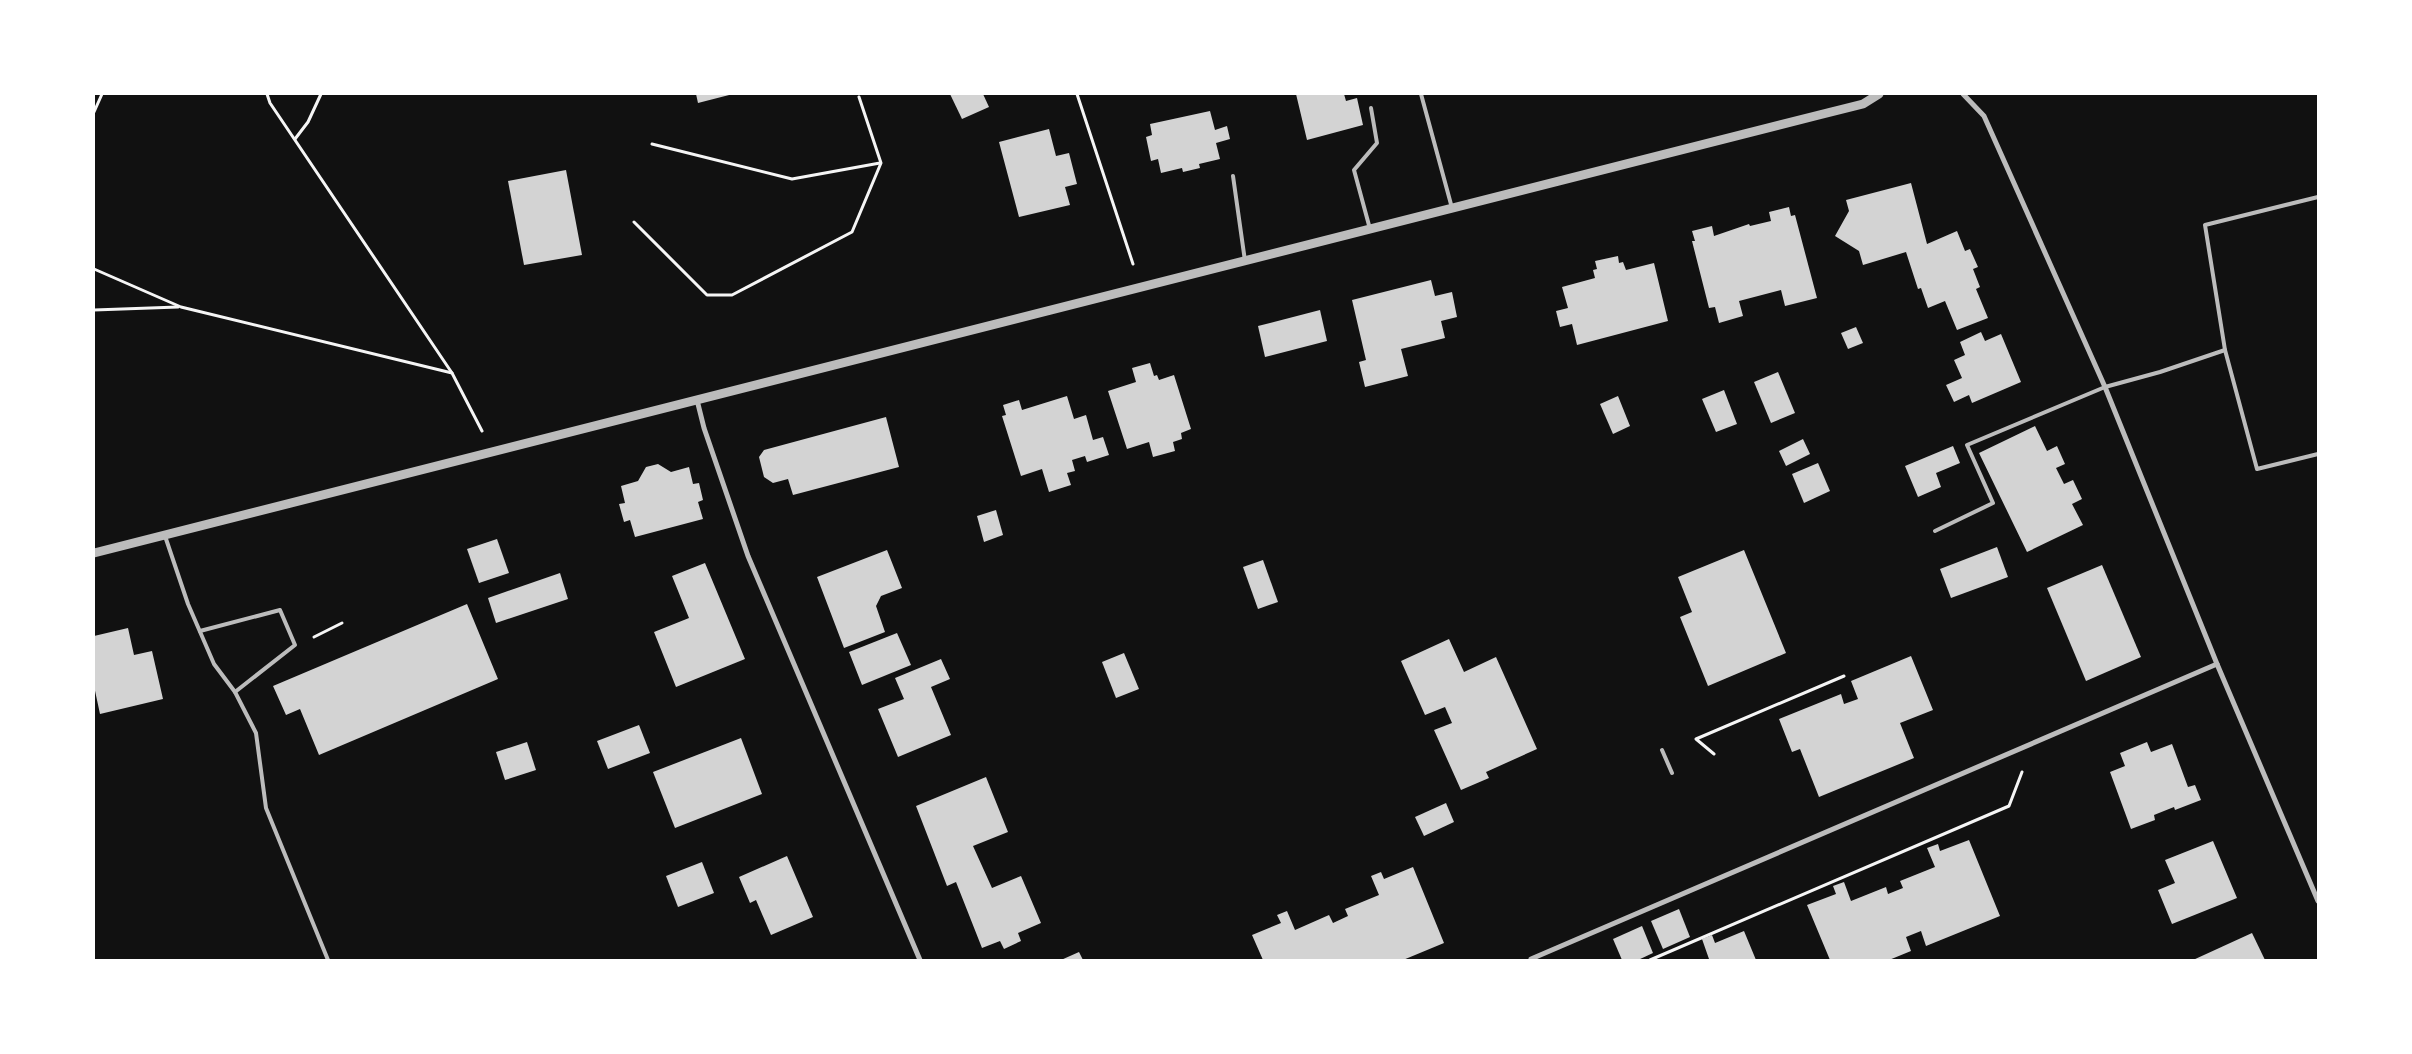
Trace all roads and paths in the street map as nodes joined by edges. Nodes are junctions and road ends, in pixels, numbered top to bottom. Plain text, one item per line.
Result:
1 (102, 94) edge
2 (267, 94) edge
3 (321, 94) edge
4 (1076, 94) edge
5 (1421, 94) edge
6 (1879, 94) edge
7 (1963, 94) edge
8 (860, 97) dead end
9 (1371, 108) dead end
10 (94, 112) edge
11 (295, 139) junction
12 (652, 144) dead end
13 (881, 163) junction
14 (1233, 176) dead end
15 (2318, 197) edge
16 (1452, 208) junction
17 (634, 222) dead end
18 (1370, 229) junction
19 (1245, 261) junction
20 (94, 270) edge
21 (1140, 288) junction
22 (181, 307) junction
23 (94, 310) edge
24 (2225, 350) junction
25 (452, 374) junction
26 (2105, 387) junction
27 (697, 400) junction
28 (485, 454) junction
29 (2318, 454) edge
30 (1935, 530) dead end
31 (164, 535) junction
32 (94, 553) edge
33 (342, 624) dead end
34 (200, 631) junction
35 (295, 645) junction
36 (2217, 664) junction
37 (1844, 676) dead end
38 (234, 692) junction
39 (2033, 743) junction
40 (1662, 750) dead end
41 (1714, 754) dead end
42 (1672, 773) dead end
43 (2318, 901) edge
44 (328, 960) edge
45 (920, 960) edge
46 (1531, 960) edge
47 (1650, 960) edge

1 - 10 path
2 - 11 path
3 - 11 path
4 - 21 path
5 - 16 lane
6 - 16 street
7 - 26 street
8 - 13 path
9 - 18 lane
11 - 25 path
12 - 13 path
13 - 17 path
14 - 19 lane
15 - 24 lane
16 - 18 street
18 - 19 street
19 - 21 street
20 - 22 path
21 - 27 street
22 - 23 path
22 - 25 path
24 - 26 lane
24 - 29 lane
25 - 28 path
26 - 30 lane
26 - 36 street
27 - 28 street
27 - 45 street
28 - 31 street
31 - 32 street
31 - 34 lane
33 - 35 path
34 - 35 lane
34 - 38 lane
35 - 38 lane
36 - 39 street
36 - 43 street
37 - 41 path
38 - 44 lane
39 - 46 street
39 - 47 path
40 - 42 lane

